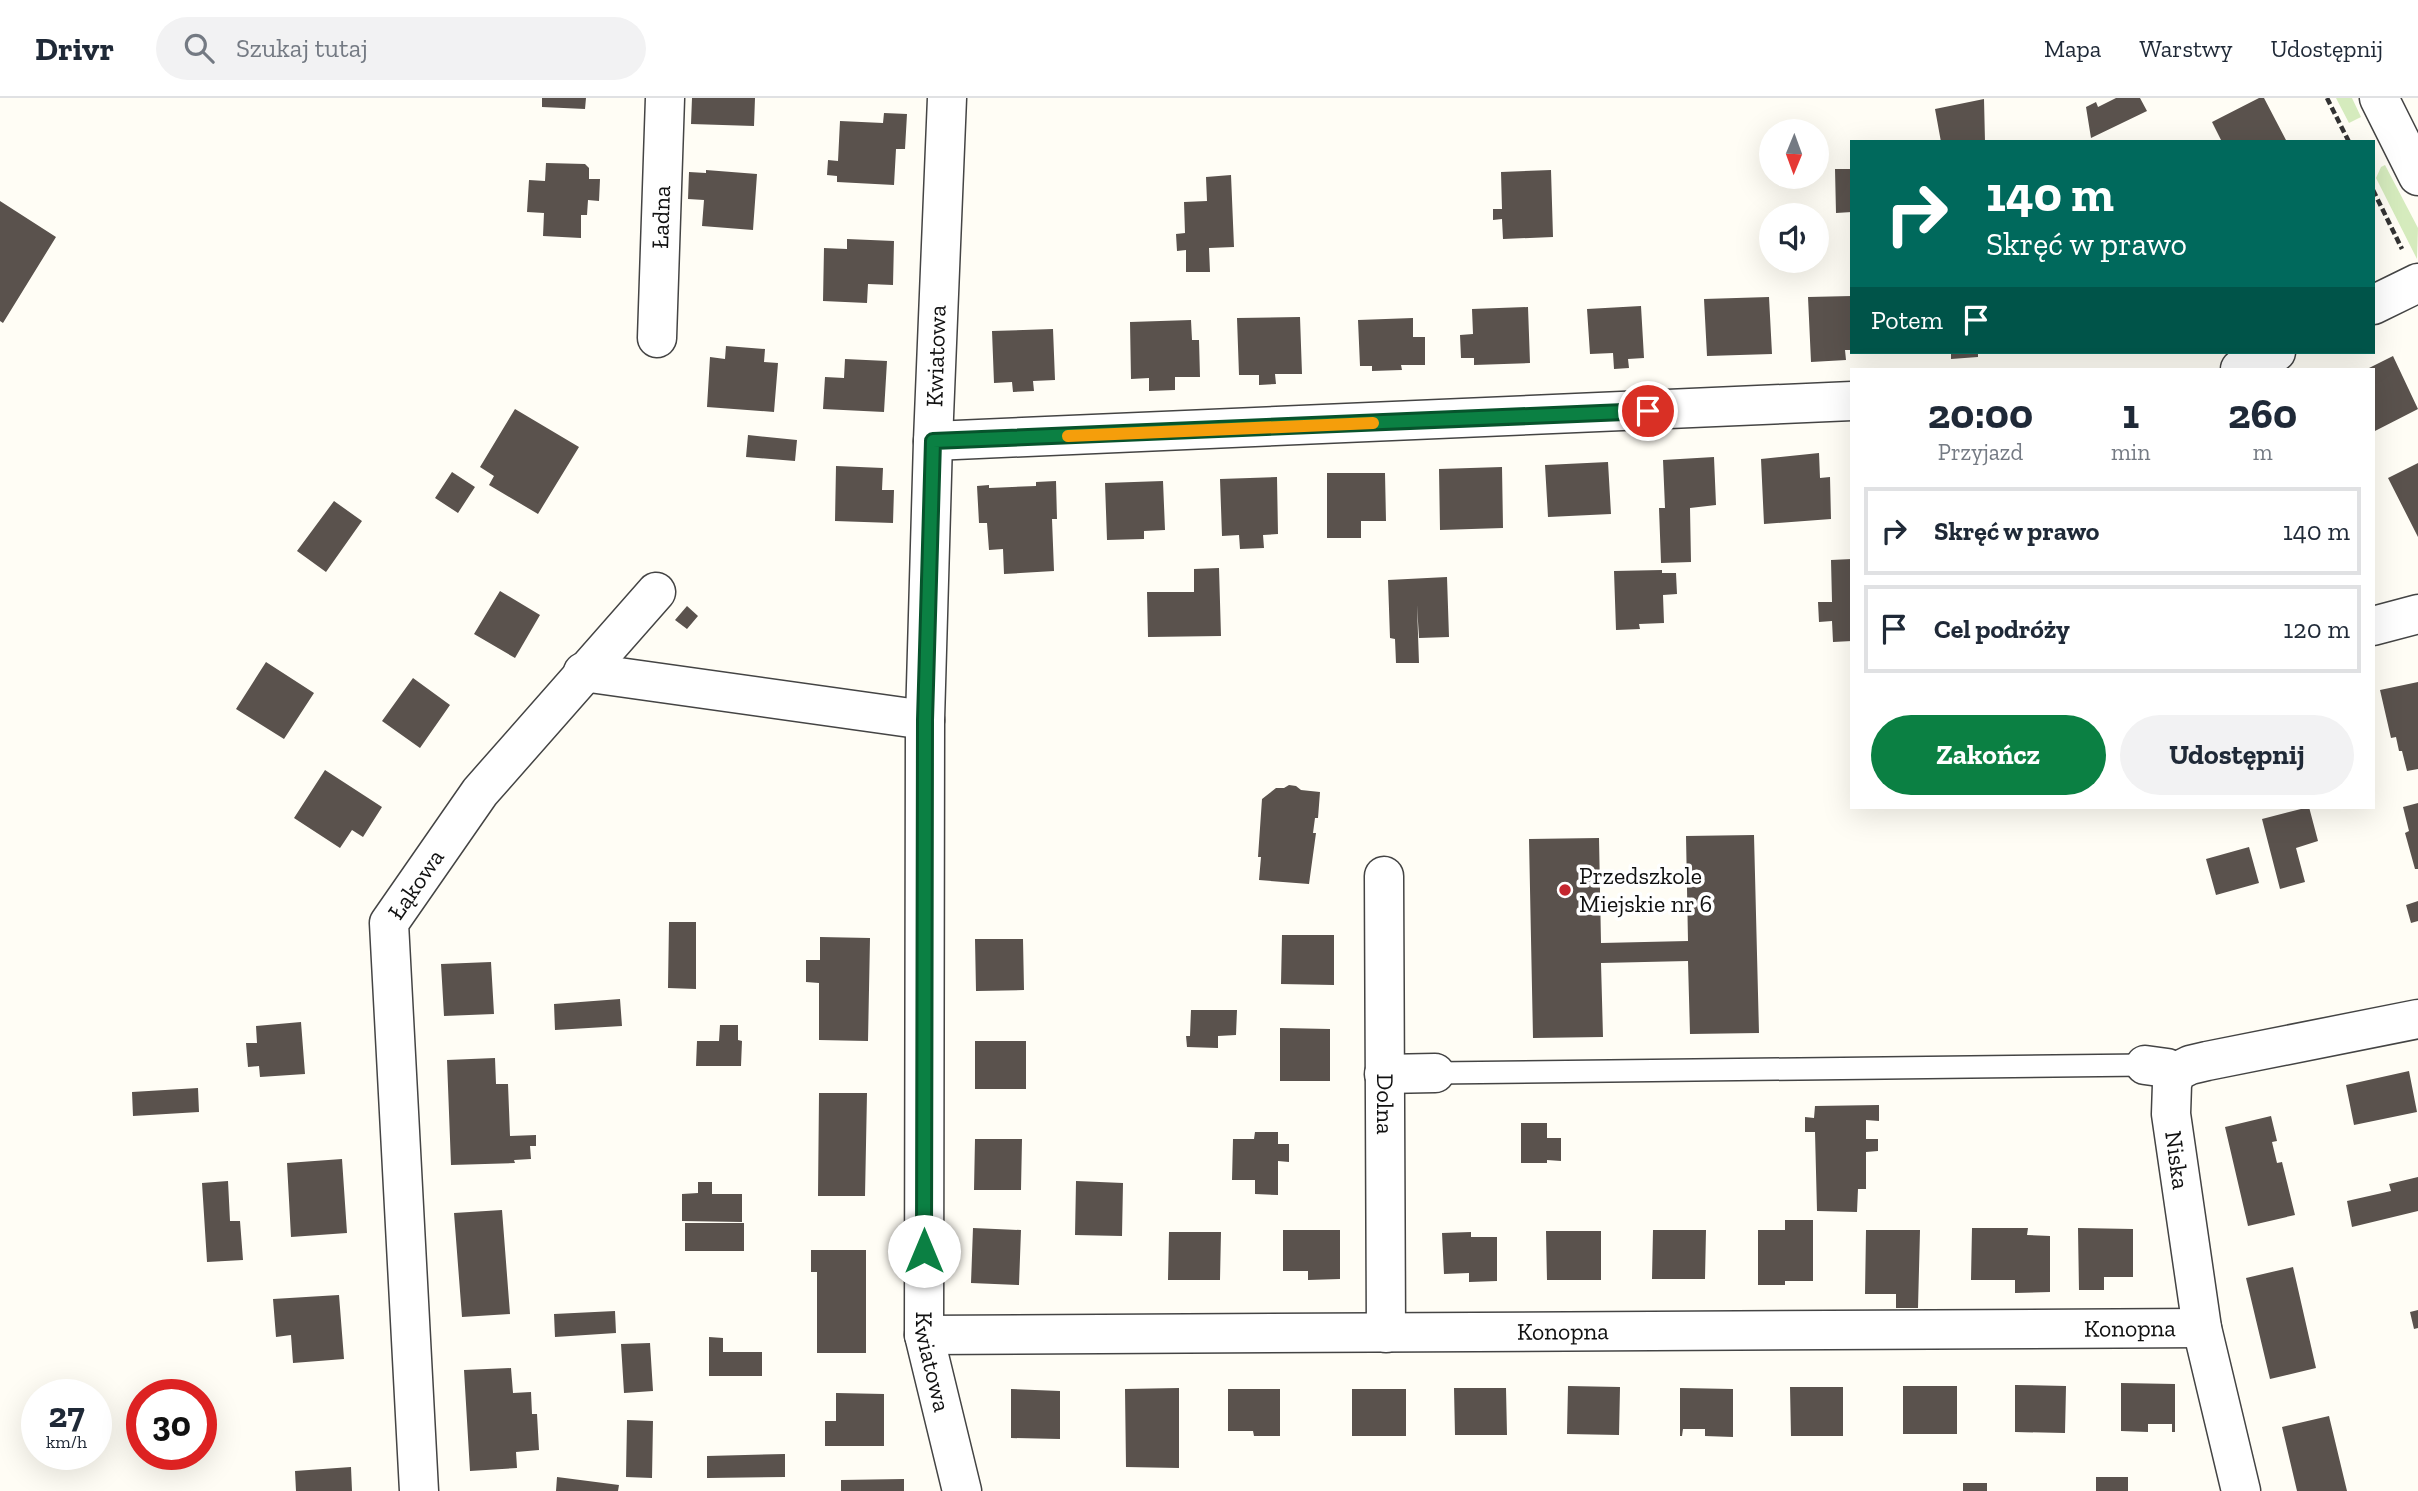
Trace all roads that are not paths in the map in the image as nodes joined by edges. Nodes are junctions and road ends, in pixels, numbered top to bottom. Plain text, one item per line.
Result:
1 (666, 98) edge
2 (947, 98) edge
3 (2379, 98) edge
4 (2418, 176) edge
5 (2412, 271) edge
6 (2375, 303) edge
7 (657, 338) dead end
8 (2272, 354) edge
9 (2242, 368) edge
10 (1850, 401) edge
11 (933, 441) junction
12 (656, 592) dead end
13 (2418, 614) edge
14 (2375, 625) edge
15 (583, 672) junction
16 (925, 720) junction
17 (1384, 876) dead end
18 (2418, 1019) edge
19 (2161, 1068) junction
20 (1435, 1073) joint
21 (1384, 1074) junction
22 (2202, 1328) junction
23 (1386, 1333) junction
24 (924, 1335) junction
25 (419, 1491) edge
26 (962, 1491) edge
27 (2241, 1491) edge

1 - 7 street, Ładna
2 - 11 street, Kwiatowa
3 - 4 street
5 - 6 street
8 - 9 street
10 - 11 street
11 - 16 street, Kwiatowa
12 - 15 street
13 - 14 street
15 - 16 street
15 - 25 street, Łąkowa
16 - 24 street, Kwiatowa
17 - 21 street, Dolna
18 - 19 street
19 - 20 lane
19 - 22 street, Niska
20 - 21 street
21 - 23 street, Dolna
22 - 23 street, Konopna
22 - 27 street, Niska
23 - 24 street, Konopna
24 - 26 street, Kwiatowa

